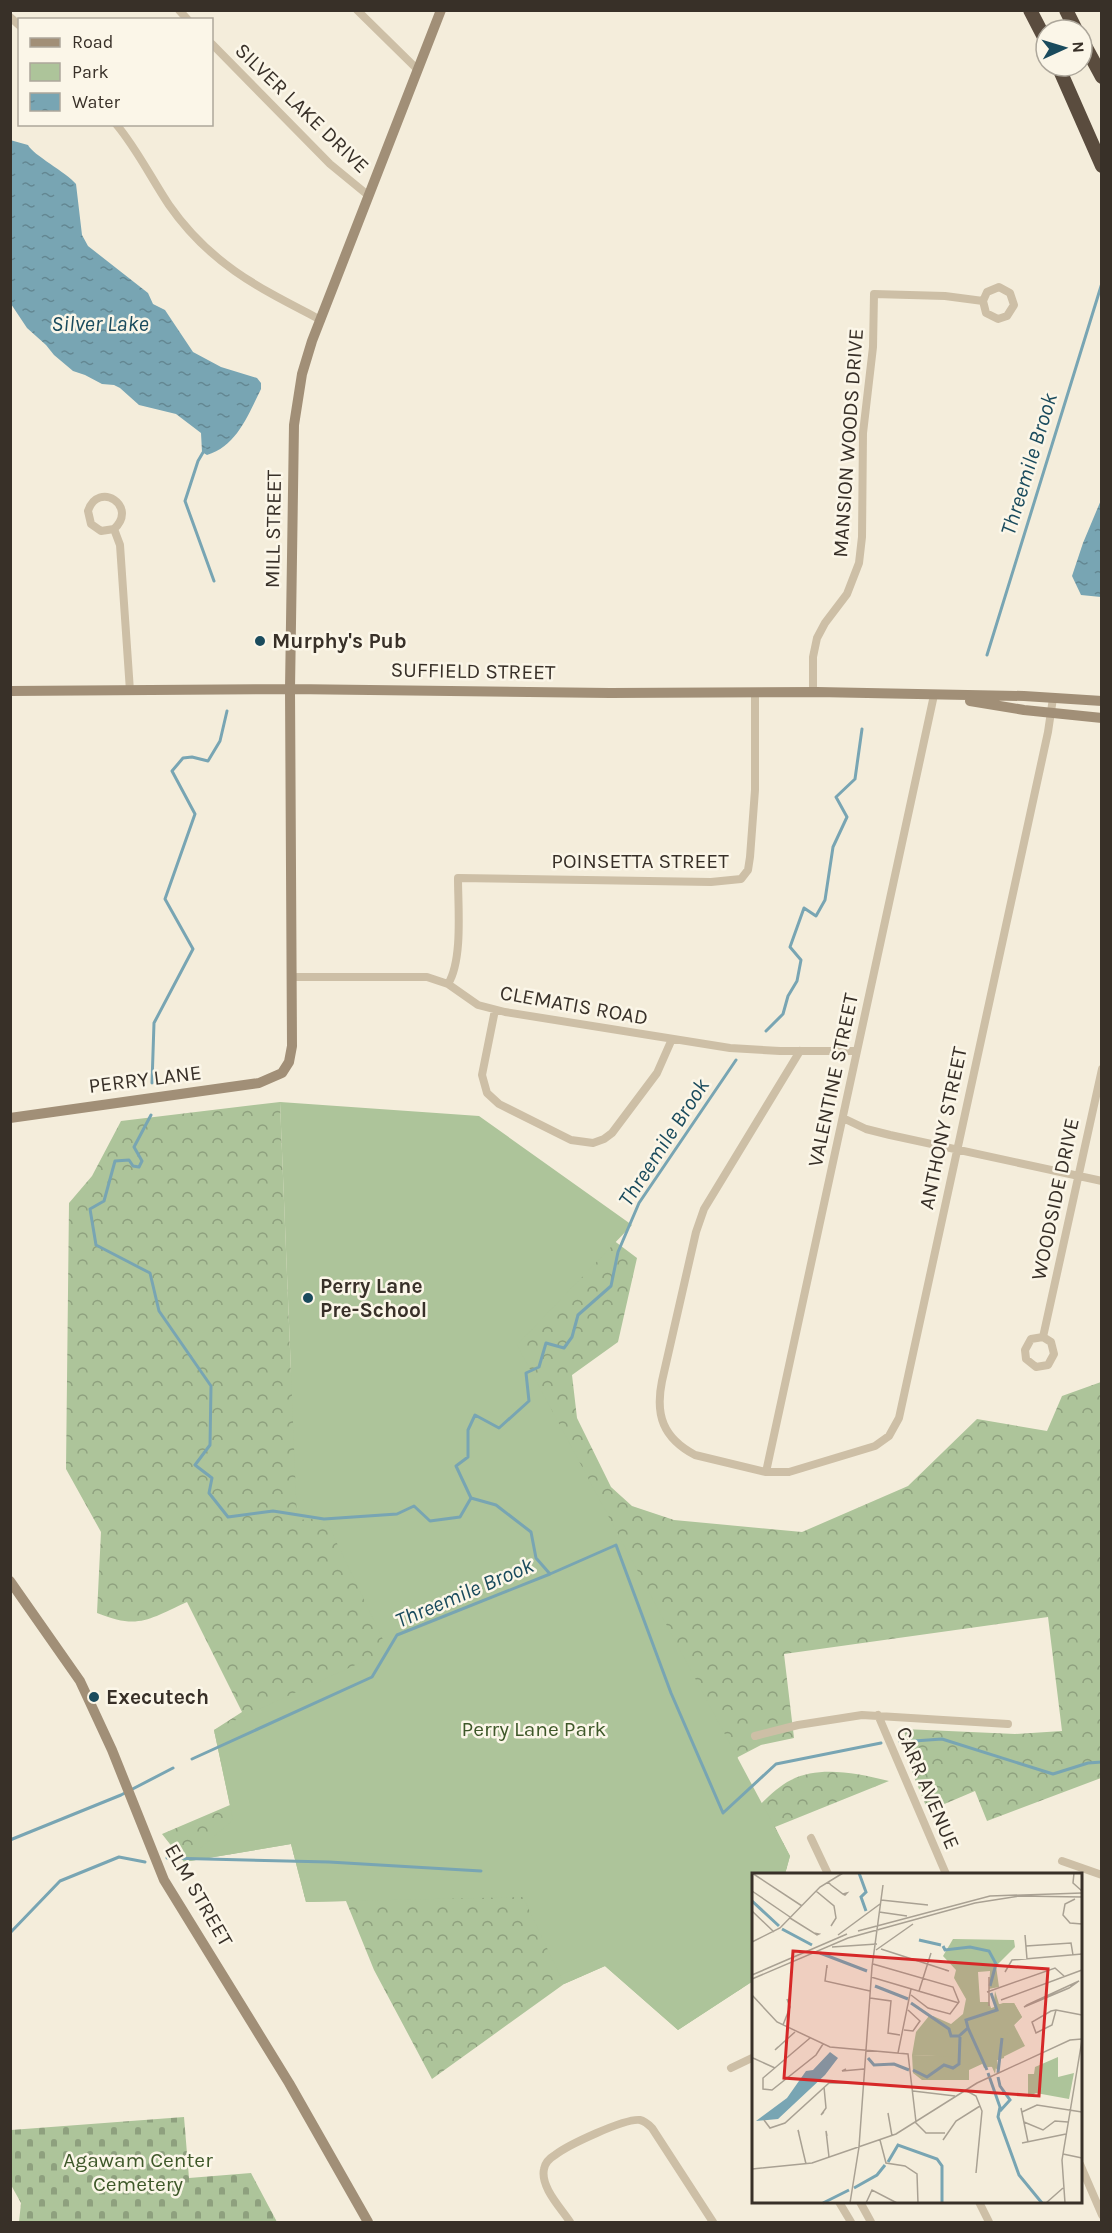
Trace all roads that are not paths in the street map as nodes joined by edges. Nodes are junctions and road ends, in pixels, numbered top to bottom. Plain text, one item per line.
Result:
1 (357, 10) edge
2 (441, 10) edge
3 (213, 45) edge
4 (1094, 63) edge
5 (418, 70) junction
6 (1101, 77) edge
7 (1064, 78) edge
8 (1065, 78) edge
9 (118, 126) edge
10 (1101, 146) edge
11 (1101, 166) edge
12 (369, 196) junction
13 (983, 301) junction
14 (321, 320) junction
15 (114, 529) junction
16 (290, 689) junction
17 (130, 690) junction
18 (10, 691) edge
19 (755, 693) junction
20 (813, 693) junction
21 (934, 695) junction
22 (1053, 698) junction
23 (1101, 701) edge
24 (1050, 713) junction
25 (1101, 718) edge
26 (292, 977) junction
27 (448, 984) junction
28 (495, 1010) junction
29 (672, 1039) junction
30 (800, 1051) junction
31 (857, 1051) junction
32 (1101, 1069) edge
33 (282, 1073) joint
34 (10, 1118) edge
35 (843, 1118) junction
36 (957, 1150) junction
37 (1078, 1177) junction
38 (1101, 1181) edge
39 (1043, 1337) junction
40 (766, 1472) junction
41 (10, 1581) edge
42 (878, 1715) junction
43 (1008, 1724) dead end
44 (755, 1736) dead end
45 (811, 1838) dead end
46 (1062, 1861) dead end
47 (827, 1873) edge
48 (945, 1873) edge
49 (1101, 1875) edge
50 (752, 2058) edge
51 (731, 2068) dead end
52 (1082, 2169) edge
53 (840, 2203) edge
54 (861, 2203) edge
55 (979, 2203) edge
56 (1101, 2215) edge
57 (368, 2223) edge
58 (570, 2223) edge
59 (713, 2223) edge
60 (851, 2223) edge
61 (871, 2223) edge
62 (989, 2223) edge

1 - 5 street
2 - 5 street, MILL STREET
3 - 12 street, SILVER LAKE DRIVE
4 - 6 highway
5 - 12 street, MILL STREET
7 - 11 highway
8 - 10 highway
9 - 14 street
12 - 14 street, MILL STREET
13 - 13 street
13 - 20 street, MANSION WOODS DRIVE
14 - 16 street, MILL STREET
15 - 15 street
15 - 17 street
16 - 17 street, SUFFIELD STREET
16 - 19 street, SUFFIELD STREET
16 - 26 street, MILL STREET
17 - 18 street, SUFFIELD STREET
19 - 20 street, SUFFIELD STREET
19 - 27 street, POINSETTA STREET
20 - 21 street, SUFFIELD STREET
21 - 22 street, SUFFIELD STREET
21 - 24 street, SUFFIELD STREET
21 - 31 street, VALENTINE STREET
22 - 23 street, SUFFIELD STREET
22 - 24 street, ANTHONY STREET
24 - 25 street, SUFFIELD STREET
24 - 36 street, ANTHONY STREET
26 - 27 street, CLEMATIS ROAD
26 - 33 street, MILL STREET
27 - 28 street, CLEMATIS ROAD
28 - 29 street, CLEMATIS ROAD
28 - 29 street
29 - 30 street, CLEMATIS ROAD
30 - 31 street, CLEMATIS ROAD
30 - 40 street, ANTHONY STREET
31 - 35 street, VALENTINE STREET
32 - 37 street, WOODSIDE DRIVE
33 - 34 street, PERRY LANE
35 - 36 street
35 - 40 street, VALENTINE STREET
36 - 37 street
36 - 40 street, ANTHONY STREET
37 - 38 street
37 - 39 street, WOODSIDE DRIVE
39 - 39 street, WOODSIDE DRIVE
41 - 57 street, ELM STREET
42 - 43 street
42 - 44 street
42 - 48 street, CARR AVENUE
45 - 47 street
46 - 49 street
50 - 51 street
52 - 56 street
53 - 60 street
54 - 61 street
55 - 62 street
58 - 59 street

